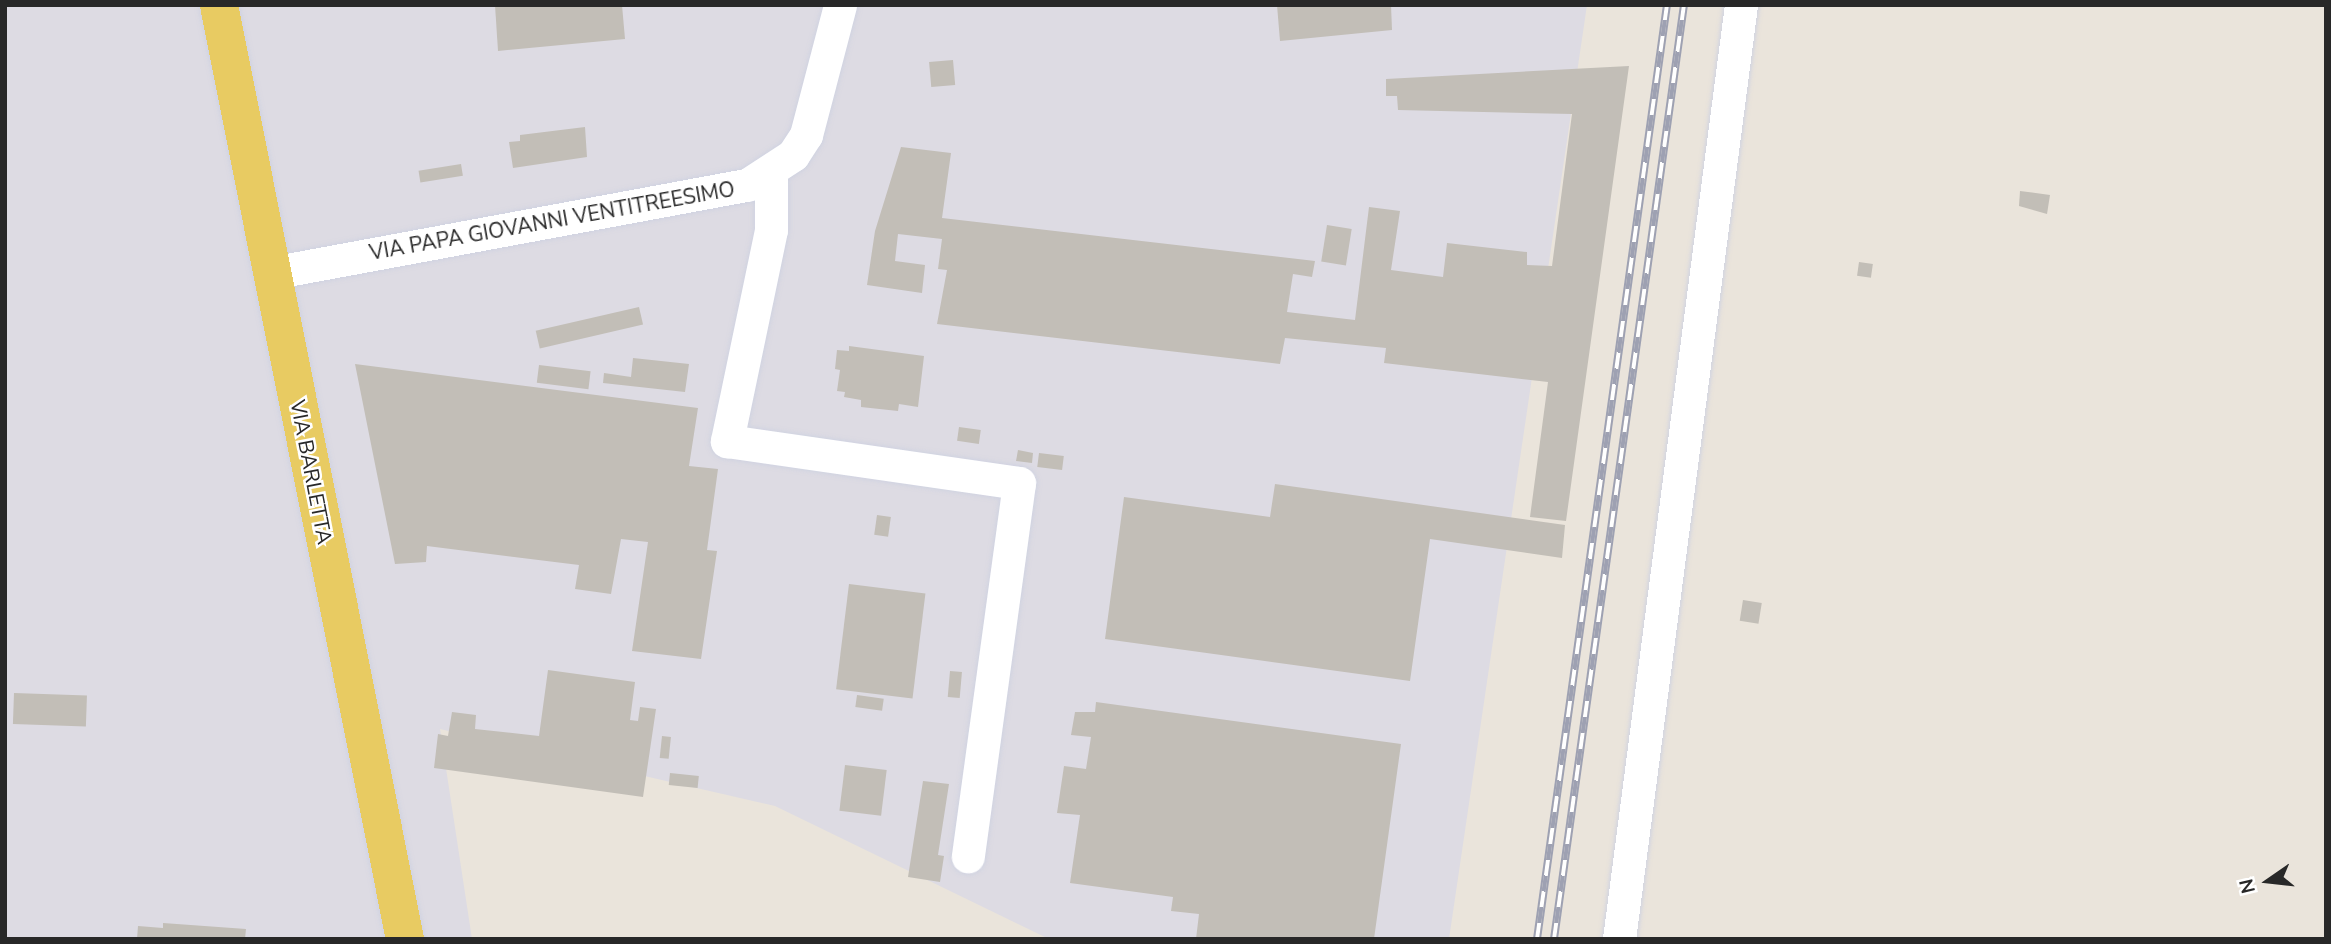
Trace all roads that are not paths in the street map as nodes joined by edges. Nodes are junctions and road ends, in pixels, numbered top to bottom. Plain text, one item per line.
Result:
1 (219, 5) edge
2 (841, 5) edge
3 (1741, 5) edge
4 (771, 173) junction
5 (271, 273) junction
6 (968, 857) dead end
7 (405, 939) edge
8 (1619, 939) edge

1 - 5 main road, VIA BARLETTA
2 - 4 street, VIA PAPA GIOVANNI VENTITREESIMO
3 - 8 street
4 - 5 street, VIA PAPA GIOVANNI VENTITREESIMO
4 - 6 street
5 - 7 main road, VIA BARLETTA

